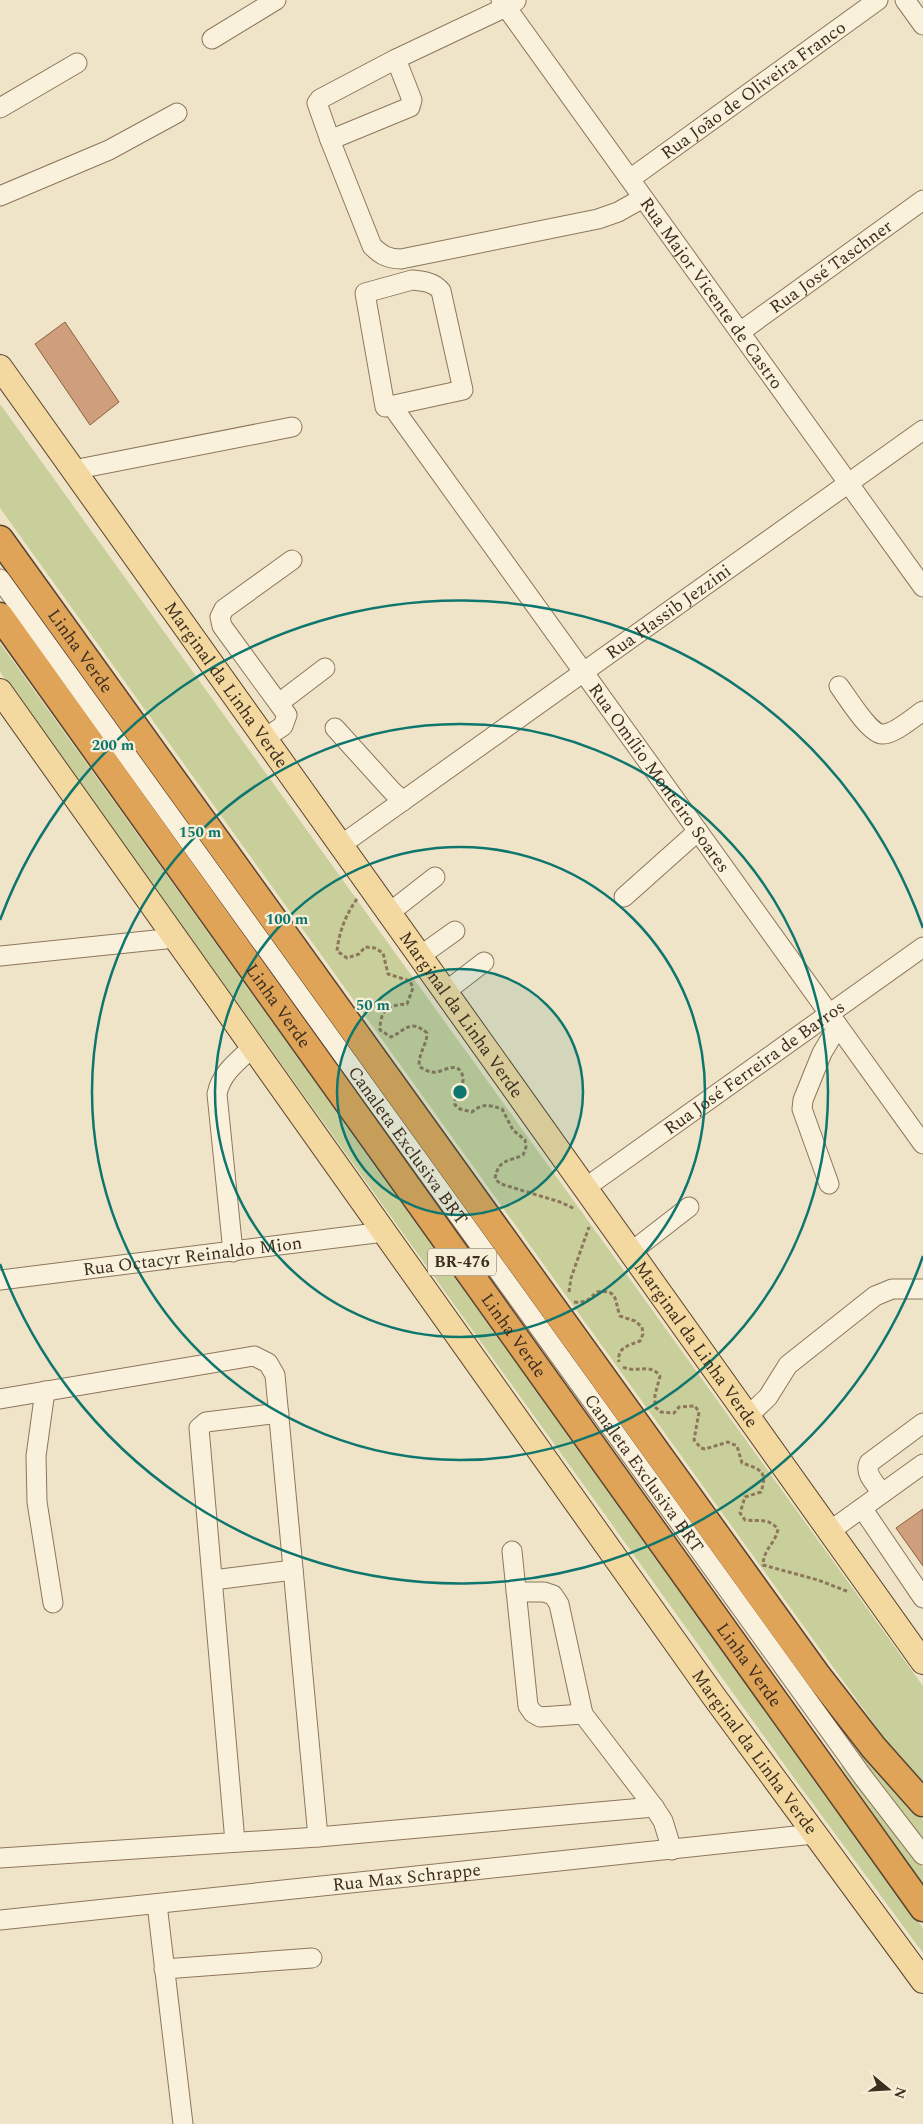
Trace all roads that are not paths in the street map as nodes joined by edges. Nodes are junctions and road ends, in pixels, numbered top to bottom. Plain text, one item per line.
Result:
1 (276, 0) edge
2 (878, 0) edge
3 (905, 0) edge
4 (508, 2) edge
5 (923, 25) edge
6 (212, 39) dead end
7 (396, 59) junction
8 (77, 63) dead end
9 (0, 108) edge
10 (177, 113) dead end
11 (330, 140) junction
12 (630, 179) junction
13 (0, 196) edge
14 (643, 198) junction
15 (923, 200) edge
16 (740, 332) junction
17 (0, 367) edge
18 (394, 409) junction
19 (292, 427) dead end
20 (923, 430) edge
21 (73, 470) junction
22 (848, 483) junction
23 (0, 539) edge
24 (292, 560) dead end
25 (0, 579) edge
26 (923, 587) edge
27 (0, 616) edge
28 (325, 668) dead end
29 (583, 672) junction
30 (838, 686) dead end
31 (0, 691) edge
32 (279, 702) junction
33 (923, 711) edge
34 (335, 728) dead end
35 (265, 738) junction
36 (403, 800) junction
37 (698, 831) junction
38 (341, 845) junction
39 (435, 877) dead end
40 (624, 897) dead end
41 (389, 913) junction
42 (455, 931) dead end
43 (175, 938) junction
44 (923, 947) edge
45 (0, 956) edge
46 (420, 956) junction
47 (484, 962) dead end
48 (445, 992) junction
49 (834, 1020) junction
50 (253, 1047) junction
51 (923, 1144) edge
52 (828, 1184) dead end
53 (581, 1199) junction
54 (689, 1207) dead end
55 (384, 1232) junction
56 (232, 1252) junction
57 (631, 1252) junction
58 (0, 1280) edge
59 (923, 1289) edge
60 (45, 1391) junction
61 (0, 1399) edge
62 (279, 1413) junction
63 (748, 1416) junction
64 (923, 1424) edge
65 (923, 1464) edge
66 (882, 1493) junction
67 (862, 1508) junction
68 (830, 1531) junction
69 (512, 1551) dead end
70 (293, 1570) junction
71 (213, 1580) junction
72 (516, 1592) junction
73 (923, 1598) edge
74 (53, 1603) dead end
75 (923, 1662) edge
76 (583, 1714) junction
77 (923, 1803) edge
78 (654, 1806) junction
79 (814, 1834) junction
80 (318, 1837) junction
81 (235, 1842) junction
82 (672, 1850) junction
83 (923, 1855) edge
84 (0, 1858) edge
85 (157, 1904) junction
86 (923, 1908) edge
87 (0, 1920) edge
88 (312, 1958) dead end
89 (164, 1969) junction
90 (923, 1981) edge
91 (183, 2124) edge

1 - 6 street
2 - 12 street, Rua João de Oliveira Franco
3 - 5 street
4 - 7 street
4 - 12 street, Rua Major Vicente de Castro
7 - 11 street
7 - 11 street
8 - 9 street
10 - 13 street
11 - 14 street
12 - 14 street, Rua Major Vicente de Castro
14 - 16 street, Rua Major Vicente de Castro
15 - 16 street, Rua José Taschner
16 - 22 street, Rua Major Vicente de Castro
17 - 21 main road, Marginal da Linha Verde
18 - 18 street, Rua Omílio Monteiro Soares
18 - 29 street, Rua Omílio Monteiro Soares
19 - 21 street
20 - 22 street, Rua Hassib Jezzini
21 - 35 main road, Marginal da Linha Verde
22 - 26 street, Rua Major Vicente de Castro
22 - 29 street, Rua Hassib Jezzini
23 - 77 highway, Linha Verde / BR-476
24 - 32 street
25 - 83 street, Canaleta Exclusiva BRT
27 - 86 highway, Linha Verde / BR-476
28 - 32 street
29 - 36 street, Rua Hassib Jezzini
29 - 37 street, Rua Omílio Monteiro Soares
30 - 33 street
31 - 43 main road, Marginal da Linha Verde
32 - 35 street
34 - 36 street
35 - 38 main road, Marginal da Linha Verde
36 - 38 street, Rua Hassib Jezzini
37 - 40 street
37 - 49 street, Rua Omílio Monteiro Soares
38 - 41 main road, Marginal da Linha Verde
39 - 41 street
41 - 46 main road, Marginal da Linha Verde
42 - 46 street
43 - 45 street
43 - 50 main road, Marginal da Linha Verde
44 - 49 street, Rua José Ferreira de Barros
46 - 48 main road, Marginal da Linha Verde
47 - 48 street
48 - 53 main road, Marginal da Linha Verde
49 - 51 street, Rua Omílio Monteiro Soares
49 - 52 street
49 - 53 street, Rua José Ferreira de Barros
50 - 55 main road, Marginal da Linha Verde
50 - 56 street
53 - 57 main road, Marginal da Linha Verde
54 - 57 street
55 - 56 street, Rua Octacyr Reinaldo Mion
55 - 79 main road, Marginal da Linha Verde
56 - 58 street, Rua Octacyr Reinaldo Mion
57 - 63 main road, Marginal da Linha Verde
59 - 63 street
60 - 61 street
60 - 62 street
60 - 74 street
62 - 70 street
62 - 71 street
63 - 68 main road, Marginal da Linha Verde
64 - 66 street
65 - 66 street
66 - 67 street
67 - 68 street
67 - 73 street
68 - 75 main road, Marginal da Linha Verde
69 - 72 street
70 - 71 street
70 - 80 street
71 - 81 street
72 - 76 street
72 - 76 street
76 - 78 street
78 - 80 street
78 - 82 street
79 - 82 street, Rua Max Schrappe
79 - 90 main road, Marginal da Linha Verde
80 - 81 street
81 - 84 street
82 - 85 street, Rua Max Schrappe
85 - 87 street, Rua Max Schrappe
85 - 89 street
88 - 89 street
89 - 91 street

